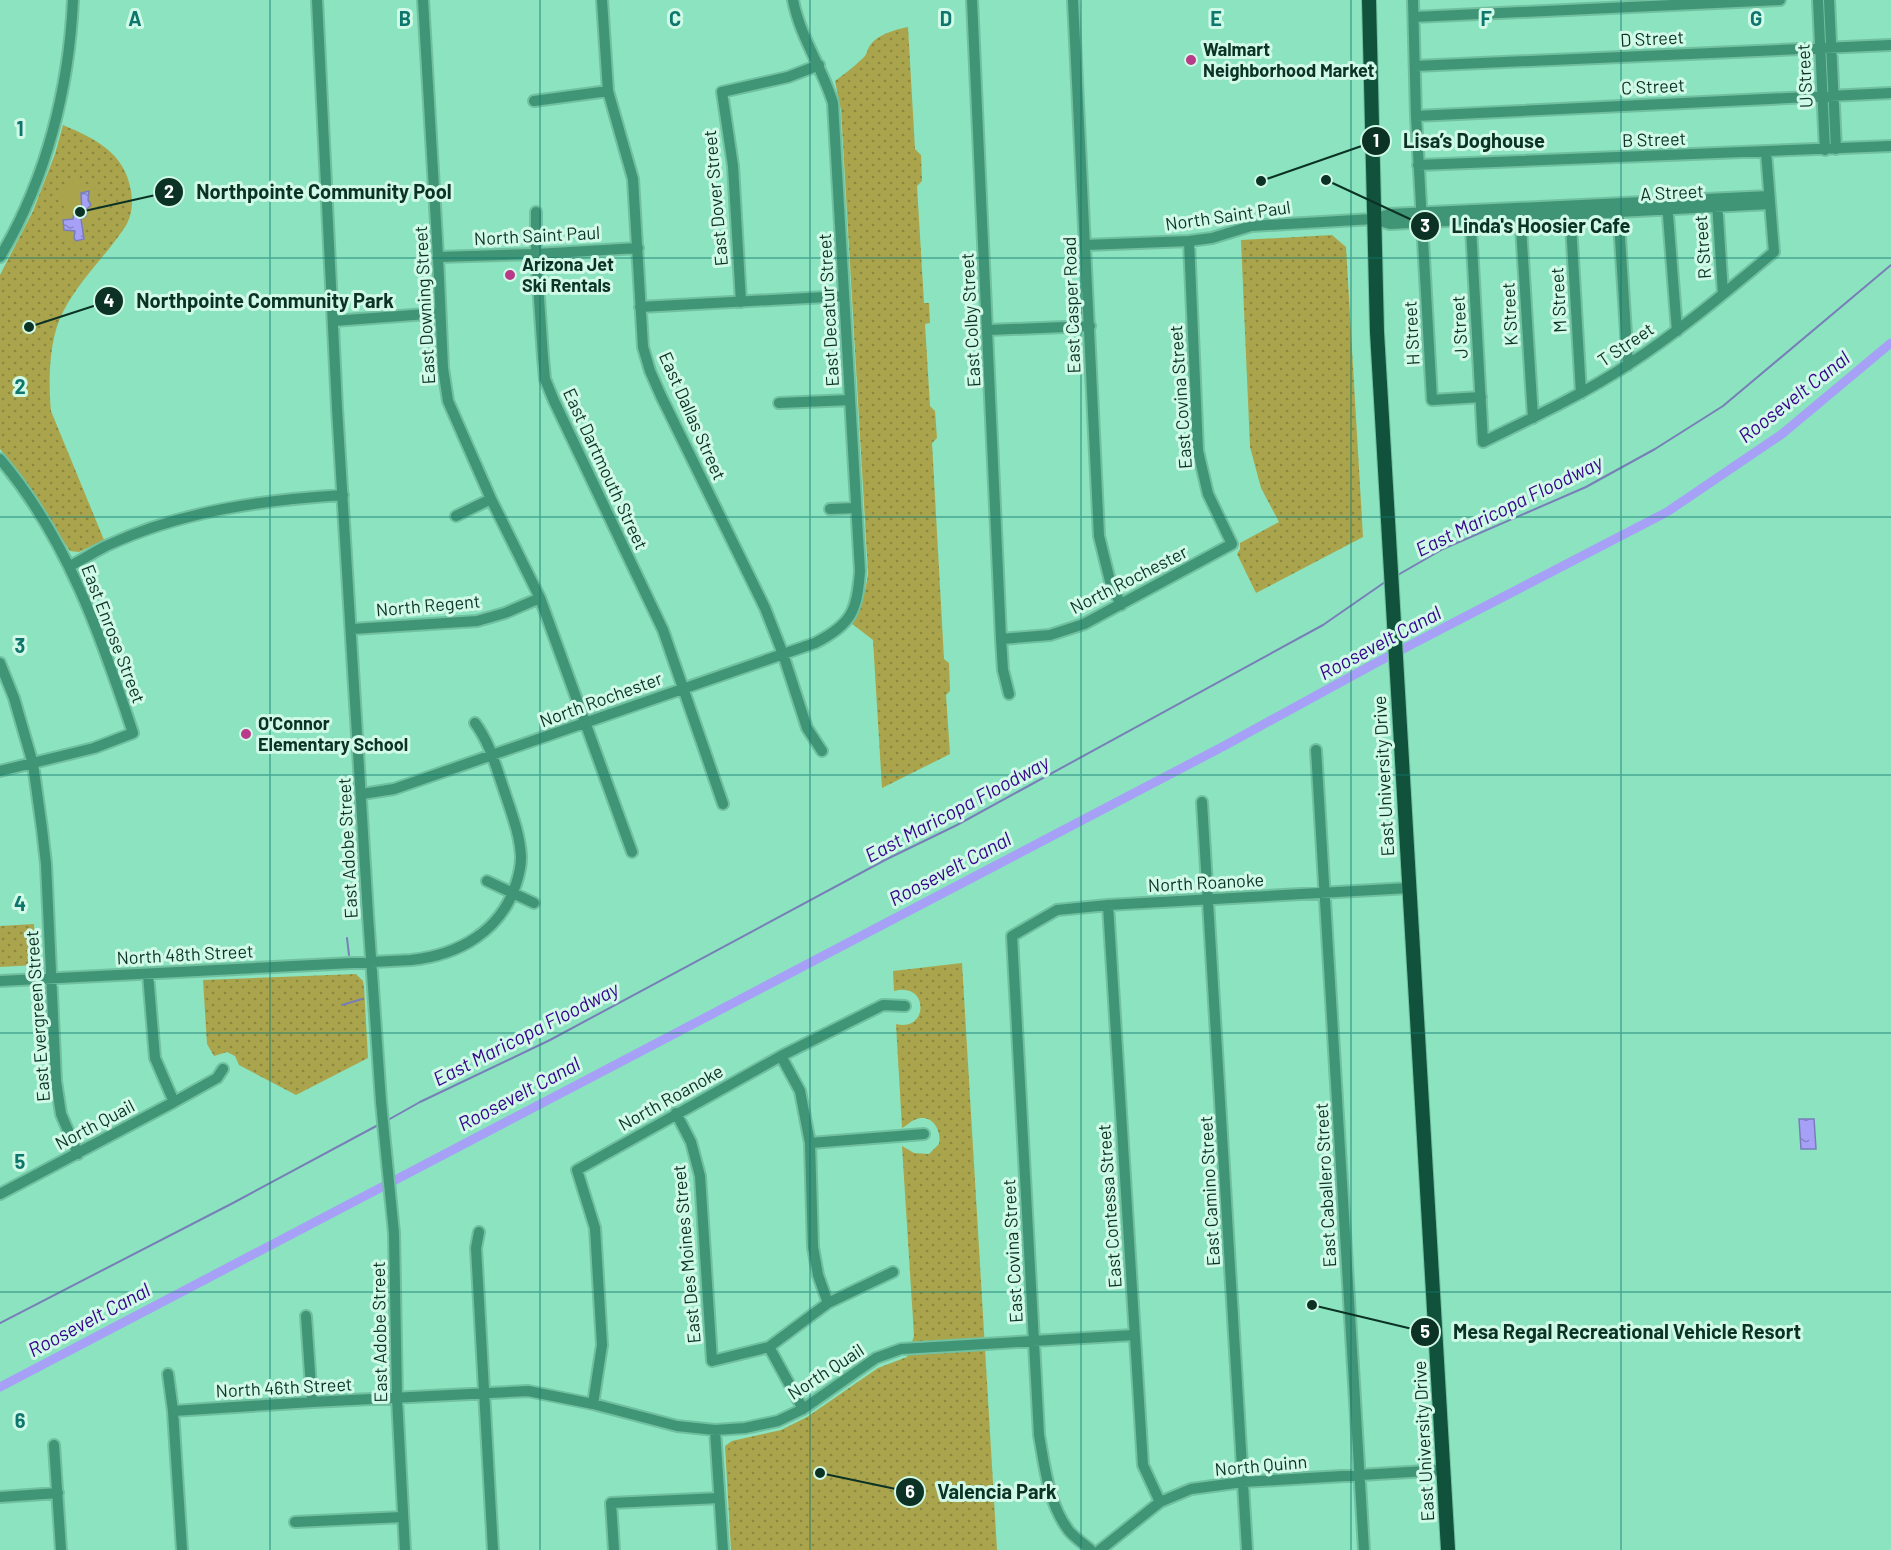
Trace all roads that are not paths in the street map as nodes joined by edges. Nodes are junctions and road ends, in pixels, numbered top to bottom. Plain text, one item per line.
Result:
1 (73, 0) edge
2 (317, 0) edge
3 (423, 0) edge
4 (602, 0) edge
5 (793, 0) edge
6 (972, 0) edge
7 (1073, 0) edge
8 (1369, 0) edge
9 (1413, 0) edge
10 (1780, 0) edge
11 (1818, 0) edge
12 (1829, 0) edge
13 (1414, 17) junction
14 (1891, 45) edge
15 (1826, 47) junction
16 (819, 65) junction
17 (1415, 66) junction
18 (609, 91) junction
19 (1891, 93) edge
20 (1828, 95) junction
21 (534, 101) dead end
22 (1416, 116) junction
23 (1891, 146) edge
24 (1831, 150) junction
25 (1766, 152) junction
26 (1418, 165) junction
27 (1769, 200) junction
28 (1717, 203) junction
29 (1667, 205) junction
30 (1618, 208) junction
31 (1570, 210) junction
32 (536, 212) dead end
33 (1520, 213) junction
34 (1470, 215) junction
35 (1422, 217) junction
36 (1373, 219) junction
37 (1189, 241) junction
38 (1086, 245) junction
39 (638, 248) junction
40 (536, 254) junction
41 (0, 256) edge
42 (438, 257) junction
43 (1723, 294) junction
44 (844, 296) junction
45 (741, 302) junction
46 (640, 307) junction
47 (440, 313) junction
48 (333, 321) junction
49 (1090, 326) junction
50 (988, 330) junction
51 (1677, 331) junction
52 (1628, 365) junction
53 (1581, 393) junction
54 (1481, 398) junction
55 (850, 400) junction
56 (779, 403) dead end
57 (1533, 418) junction
58 (1483, 442) joint
59 (0, 459) edge
60 (343, 495) junction
61 (491, 499) junction
62 (856, 508) junction
63 (830, 509) dead end
64 (456, 516) dead end
65 (1232, 544) joint
66 (70, 566) junction
67 (540, 598) junction
68 (1121, 605) junction
69 (845, 622) joint
70 (352, 628) junction
71 (1001, 639) junction
72 (783, 654) junction
73 (0, 663) edge
74 (683, 688) junction
75 (1009, 694) dead end
76 (475, 723) dead end
77 (587, 723) junction
78 (1316, 750) dead end
79 (822, 751) dead end
80 (493, 756) junction
81 (33, 764) junction
82 (0, 771) edge
83 (362, 794) junction
84 (1203, 802) dead end
85 (723, 804) dead end
86 (632, 852) dead end
87 (487, 881) dead end
88 (1409, 888) junction
89 (1325, 892) junction
90 (513, 893) junction
91 (1209, 898) junction
92 (534, 903) dead end
93 (1108, 905) junction
94 (1012, 936) joint
95 (371, 962) junction
96 (148, 974) junction
97 (50, 978) junction
98 (0, 981) edge
99 (905, 1006) dead end
100 (781, 1056) junction
101 (222, 1069) dead end
102 (174, 1102) junction
103 (676, 1113) junction
104 (924, 1134) dead end
105 (810, 1143) junction
106 (78, 1154) junction
107 (0, 1194) edge
108 (479, 1233) dead end
109 (893, 1272) dead end
110 (828, 1303) junction
111 (306, 1316) dead end
112 (1134, 1335) junction
113 (1034, 1341) junction
114 (769, 1347) junction
115 (168, 1374) dead end
116 (484, 1394) junction
117 (397, 1398) junction
118 (312, 1402) junction
119 (593, 1404) junction
120 (803, 1409) junction
121 (173, 1412) junction
122 (715, 1430) junction
123 (54, 1445) dead end
124 (1443, 1470) junction
125 (1360, 1475) junction
126 (1243, 1482) junction
127 (58, 1493) junction
128 (0, 1497) edge
129 (719, 1498) junction
130 (1160, 1502) junction
131 (404, 1517) junction
132 (295, 1522) dead end
133 (61, 1550) edge
134 (182, 1550) edge
135 (405, 1550) edge
136 (493, 1550) edge
137 (614, 1550) edge
138 (723, 1550) edge
139 (1091, 1550) edge
140 (1100, 1550) edge
141 (1247, 1550) edge
142 (1364, 1550) edge
143 (1448, 1550) edge

1 - 41 street
2 - 48 street, East Adobe Street
3 - 42 street, East Downing Street
4 - 18 street, East Dallas Street
5 - 16 street, East Decatur Street
6 - 50 street, East Colby Street
7 - 38 street, East Casper Road
8 - 36 main road, East University Drive
9 - 13 street
10 - 13 street
11 - 15 street, U Street
12 - 15 street, U Street
13 - 17 street
14 - 15 street, D Street
15 - 17 street, D Street
15 - 20 street, U Street
16 - 44 street, East Decatur Street
16 - 45 street, East Dover Street
17 - 22 street
18 - 21 street
18 - 39 street, East Dallas Street
19 - 20 street, C Street
20 - 22 street, C Street
20 - 24 street, U Street
22 - 26 street
23 - 24 street, B Street
24 - 25 street, B Street
25 - 26 street, B Street
25 - 27 street
26 - 35 street
27 - 28 street, A Street
27 - 43 street, T Street
28 - 29 street, A Street
28 - 43 street, R Street
29 - 30 street, A Street
29 - 51 street
30 - 31 street, A Street
30 - 52 street
31 - 33 street, A Street
31 - 53 street, M Street
32 - 40 street, East Dartmouth Street
33 - 34 street, A Street
33 - 57 street, K Street
34 - 35 street, A Street
34 - 54 street, J Street
35 - 36 street, A Street
35 - 54 street, H Street
36 - 37 street, North Saint Paul
36 - 88 main road, East University Drive
37 - 38 street, North Saint Paul
37 - 65 street, East Covina Street
38 - 49 street, East Casper Road
39 - 40 street, North Saint Paul
39 - 46 street, East Dallas Street
40 - 42 street, North Saint Paul
40 - 74 street, East Dartmouth Street
42 - 47 street, East Downing Street
43 - 51 street, T Street
44 - 45 street
44 - 55 street, East Decatur Street
45 - 46 street
46 - 72 street, East Dallas Street
47 - 48 street
47 - 61 street, East Downing Street
48 - 60 street, East Adobe Street
49 - 50 street
49 - 68 street, East Casper Road
50 - 71 street, East Colby Street
51 - 52 street, T Street
52 - 53 street, T Street
53 - 57 street, T Street
54 - 58 street, J Street
55 - 56 street
55 - 62 street, East Decatur Street
57 - 58 street, T Street
59 - 66 street, East Enrose Street
60 - 66 street
60 - 70 street, East Adobe Street
61 - 64 street
61 - 67 street, East Downing Street
62 - 63 street
62 - 69 street, East Decatur Street
65 - 68 street, North Rochester
66 - 81 street, East Enrose Street
67 - 70 street, North Regent
67 - 77 street, East Downing Street
68 - 71 street, North Rochester
69 - 72 street, North Rochester
70 - 83 street, East Adobe Street
71 - 75 street, East Colby Street
72 - 74 street, North Rochester
72 - 79 street, East Dallas Street
73 - 81 street, East Evergreen Street
74 - 77 street, North Rochester
74 - 85 street, East Dartmouth Street
76 - 80 street, North 48th Street
77 - 80 street, North Rochester
77 - 86 street, East Downing Street
78 - 89 street, East Caballero Street
80 - 83 street, North Rochester
80 - 90 street, North 48th Street
81 - 82 street
81 - 97 street, East Evergreen Street
83 - 95 street, East Adobe Street
84 - 91 street, East Camino Street
87 - 90 street
88 - 89 street, North Roanoke
88 - 124 main road, East University Drive
89 - 91 street, North Roanoke
89 - 125 street, East Caballero Street
90 - 92 street
90 - 95 street, North 48th Street
91 - 93 street, North Roanoke
91 - 126 street, East Camino Street
93 - 94 street, North Roanoke
93 - 112 street, East Contessa Street
94 - 113 street, East Covina Street
95 - 96 street, North 48th Street
95 - 117 street, East Adobe Street
96 - 97 street, North 48th Street
96 - 102 street
97 - 98 street, North 48th Street
97 - 106 street, East Evergreen Street
99 - 100 street, North Roanoke
100 - 103 street, North Roanoke
100 - 105 street
101 - 102 street, North Quail
102 - 106 street, North Quail
103 - 114 street, East Des Moines Street
103 - 119 street, North Roanoke
104 - 105 street
105 - 110 street
106 - 107 street, North Quail
108 - 116 street
109 - 110 street
110 - 114 street
111 - 118 street
112 - 113 street, North Quail
112 - 130 street, East Contessa Street
113 - 120 street, North Quail
113 - 139 street, East Covina Street
114 - 120 street
115 - 121 street
116 - 117 street, North Quail
116 - 119 street, North Quail
116 - 136 street
117 - 118 street, North 46th Street
117 - 131 street, East Adobe Street
118 - 121 street, North 46th Street
119 - 122 street, North Quail
120 - 122 street, North Quail
121 - 134 street
122 - 129 street
123 - 127 street
124 - 125 street, North Quinn
124 - 143 main road, East University Drive
125 - 126 street, North Quinn
125 - 142 street, East Caballero Street
126 - 130 street, North Quinn
126 - 141 street, East Camino Street
127 - 128 street
127 - 133 street
129 - 137 street
129 - 138 street
130 - 140 street, North Quinn
131 - 132 street
131 - 135 street, East Adobe Street

